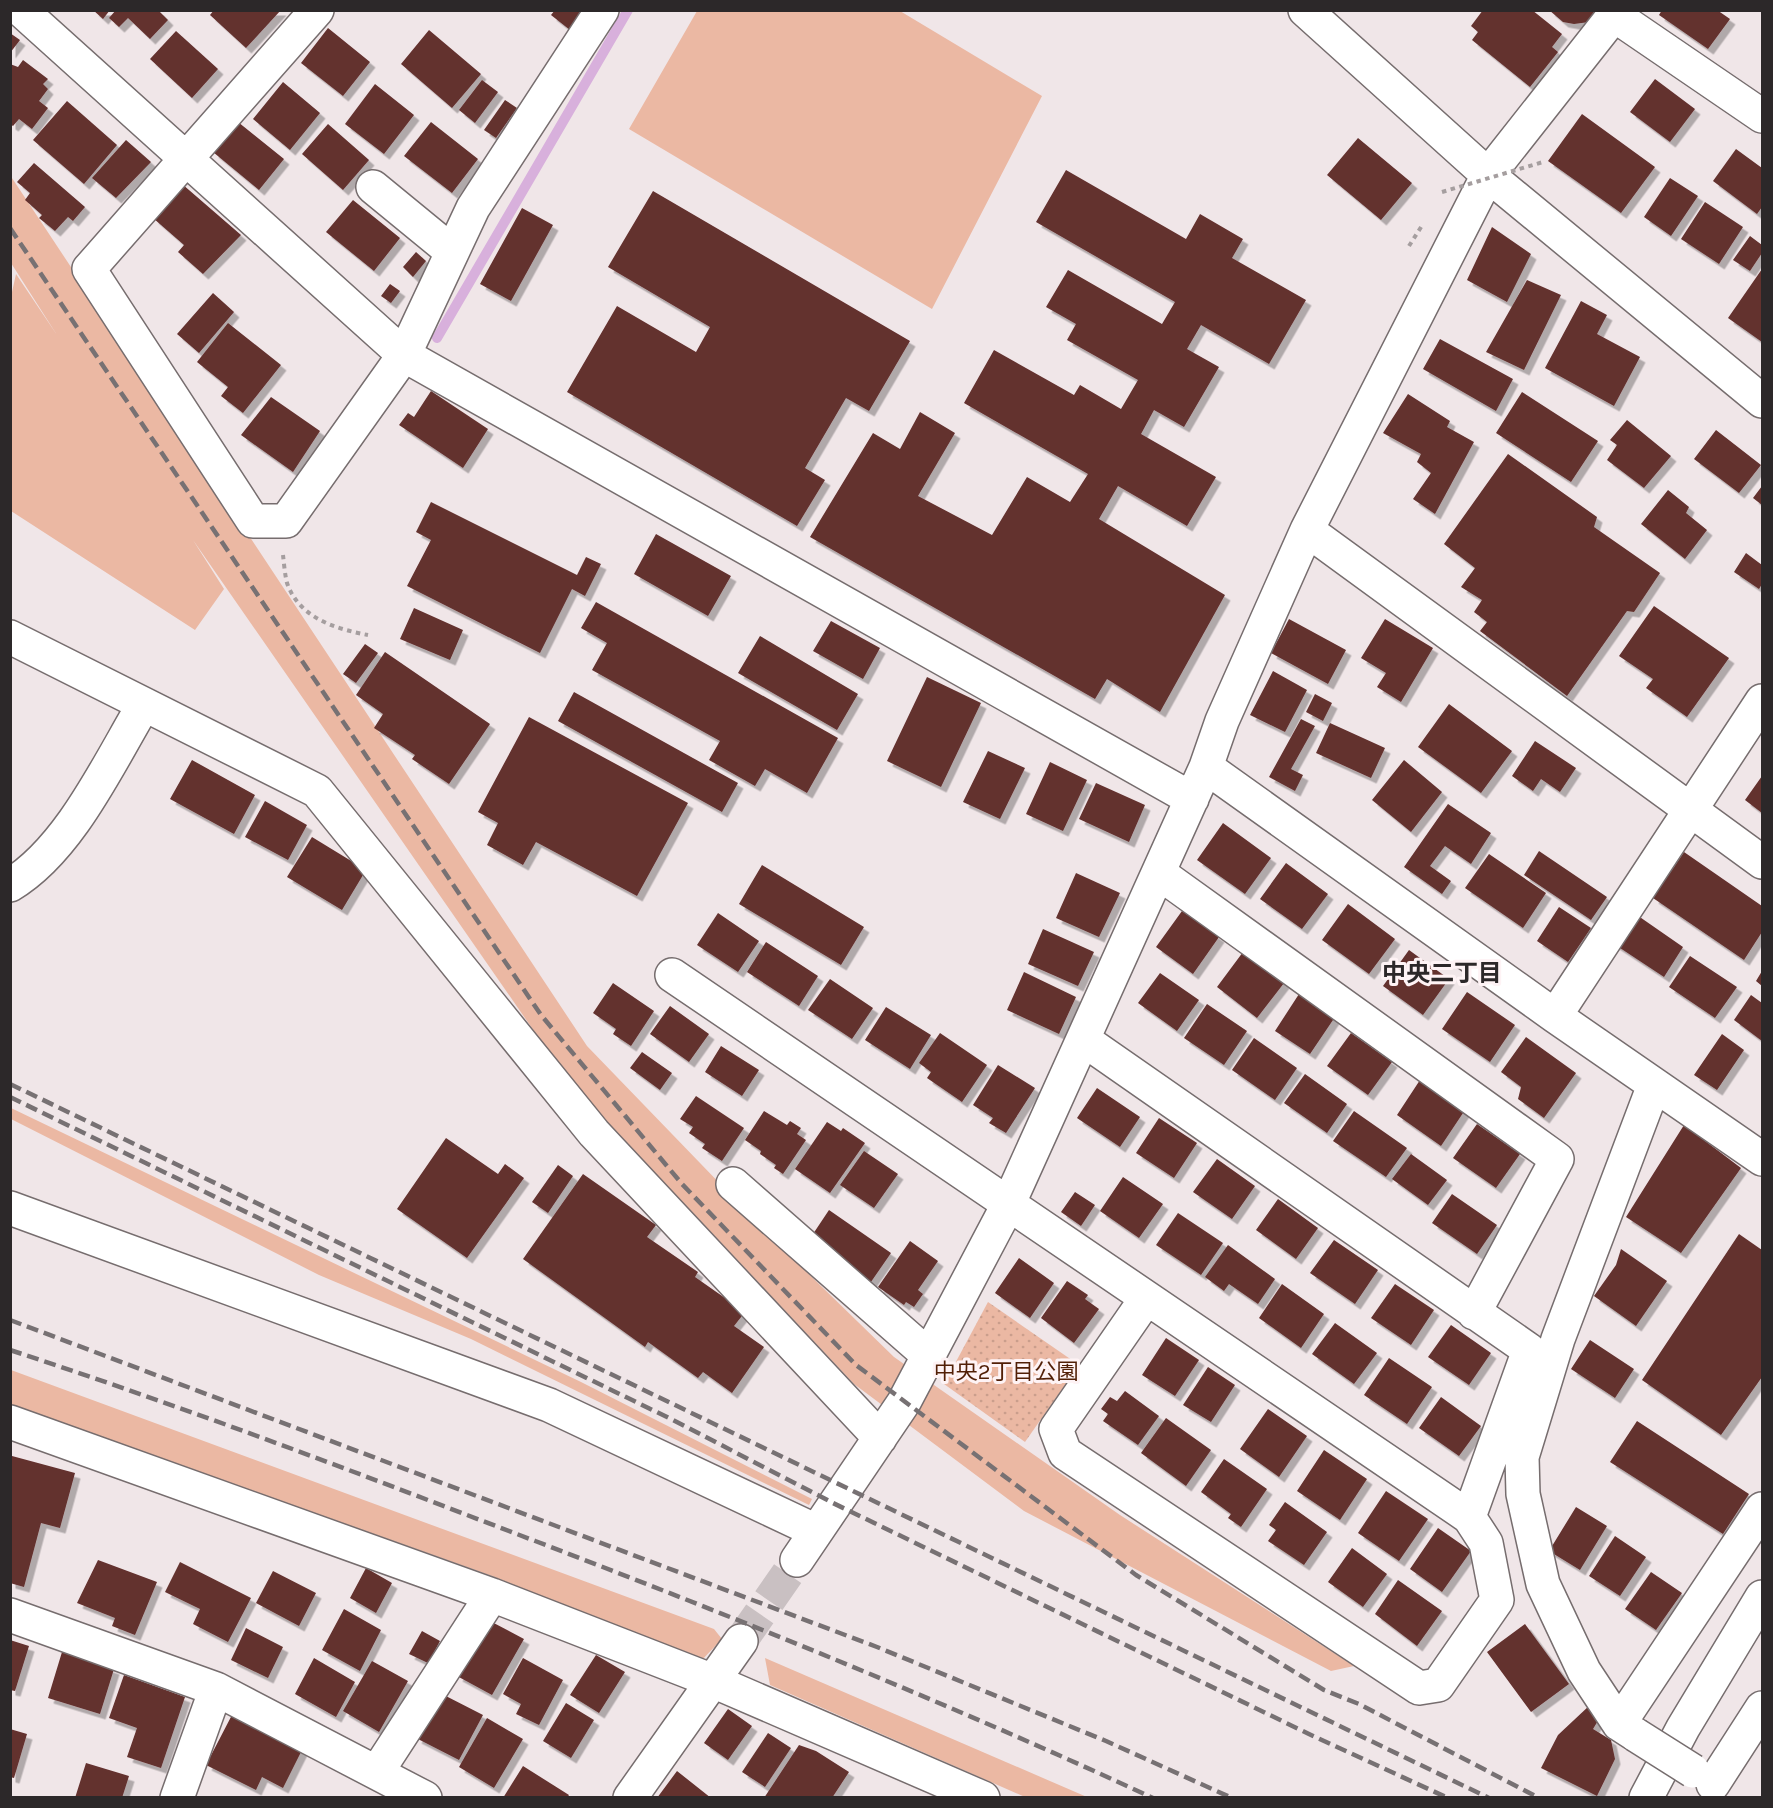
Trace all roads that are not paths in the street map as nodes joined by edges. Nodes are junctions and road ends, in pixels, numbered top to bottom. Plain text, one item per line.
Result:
1 (21, 10) edge
2 (317, 10) edge
3 (602, 10) edge
4 (1305, 10) edge
5 (1616, 13) edge
6 (1762, 116) edge
7 (185, 158) junction
8 (1488, 175) junction
9 (373, 187) dead end
10 (452, 250) junction
11 (404, 355) junction
12 (1762, 401) edge
13 (1307, 530) junction
14 (10, 637) edge
15 (1762, 701) edge
16 (143, 706) junction
17 (1206, 767) junction
18 (1192, 799) junction
19 (1692, 812) junction
20 (1762, 862) edge
21 (1159, 873) junction
22 (10, 885) edge
23 (672, 975) dead end
24 (1555, 1016) junction
25 (1084, 1040) junction
26 (1654, 1085) junction
27 (1762, 1159) edge
28 (733, 1184) dead end
29 (1008, 1205) junction
30 (10, 1208) edge
31 (1146, 1299) junction
32 (1474, 1312) junction
33 (928, 1355) junction
34 (11, 1423) edge
35 (880, 1438) junction
36 (1762, 1509) edge
37 (1469, 1517) junction
38 (816, 1531) junction
39 (797, 1560) tunnel mouth
40 (492, 1595) junction
41 (1762, 1597) edge
42 (10, 1615) edge
43 (741, 1641) tunnel mouth
44 (713, 1681) junction
45 (216, 1689) junction
46 (1762, 1708) edge
47 (1627, 1729) junction
48 (377, 1772) junction
49 (1714, 1784) edge
50 (177, 1797) edge
51 (425, 1797) edge
52 (630, 1797) edge
53 (983, 1797) edge
54 (1646, 1797) edge

1 - 7 street
2 - 7 street
3 - 10 street
4 - 8 street
5 - 6 street
5 - 8 street
7 - 11 street
7 - 11 street
8 - 12 street
8 - 13 street
9 - 10 street
10 - 11 street
11 - 18 street
13 - 17 street
13 - 19 street
14 - 16 street
15 - 19 street
16 - 22 street
16 - 35 street
17 - 18 street
17 - 24 street
18 - 21 street
19 - 20 street
19 - 24 street
21 - 25 street
21 - 32 street
23 - 29 street
24 - 26 street
25 - 29 street
25 - 32 street
26 - 27 street
26 - 47 street
28 - 33 street
29 - 31 street
29 - 33 street
30 - 38 street
31 - 37 street
31 - 37 street
32 - 37 street
33 - 35 street
34 - 40 street
35 - 38 street
36 - 47 street
38 - 39 street
40 - 44 street
40 - 48 street
41 - 54 street
42 - 45 street
43 - 44 street
44 - 52 street
44 - 53 street
45 - 48 street
45 - 50 street
46 - 49 street
47 - 49 street, bridge
48 - 51 street

